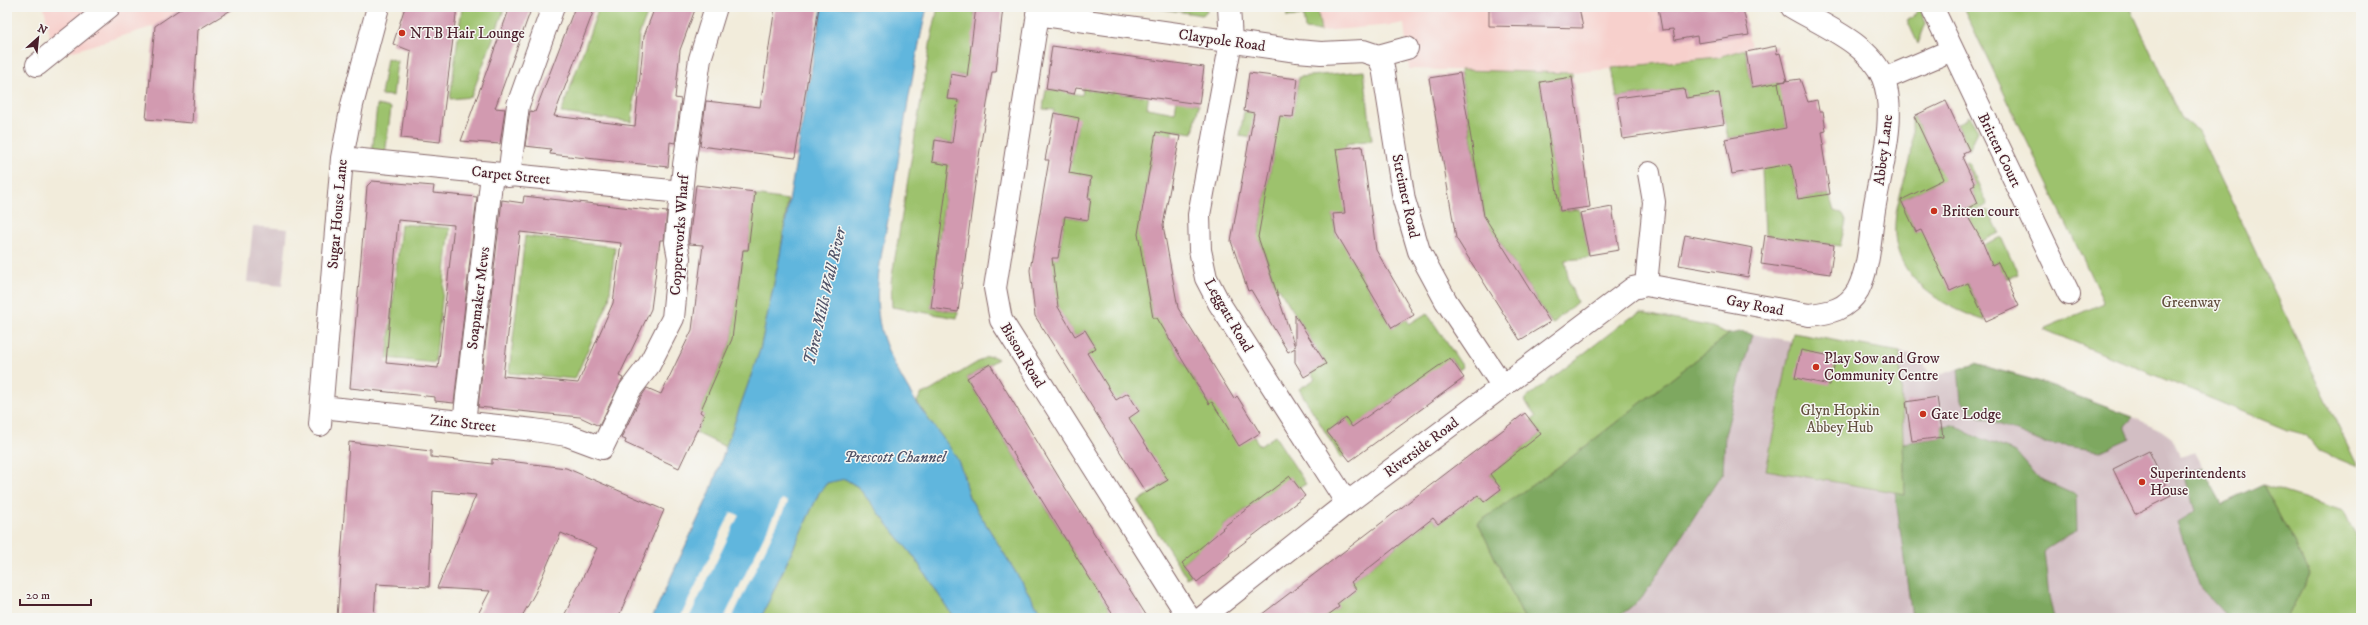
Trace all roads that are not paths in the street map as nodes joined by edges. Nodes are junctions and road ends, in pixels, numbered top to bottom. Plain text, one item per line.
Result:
1 (109, 7) edge
2 (378, 7) edge
3 (553, 7) edge
4 (716, 7) edge
5 (1229, 7) edge
6 (1792, 7) edge
7 (1932, 7) edge
8 (1038, 10) edge
9 (1231, 42) junction
10 (1407, 48) dead end
11 (1952, 50) junction
12 (1378, 56) junction
13 (37, 65) dead end
14 (1884, 78) junction
15 (342, 158) junction
16 (1649, 173) dead end
17 (500, 175) junction
18 (681, 192) junction
19 (1646, 285) junction
20 (1857, 291) joint
21 (2069, 294) dead end
22 (1502, 385) junction
23 (321, 416) joint
24 (464, 423) junction
25 (602, 448) joint
26 (1347, 504) junction
27 (1189, 618) edge
28 (1202, 618) edge

1 - 13 street
2 - 15 street, Sugar House Lane
3 - 17 street, Soapmaker Mews
4 - 18 street, Copperworks Wharf
5 - 9 street, Leggatt Road
6 - 14 street, Abbey Lane
7 - 11 street, Britten Court
8 - 9 street, Claypole Road
8 - 27 street, Bisson Road
9 - 12 street, Claypole Road
9 - 26 street, Leggatt Road
10 - 12 street, Claypole Road
11 - 14 street
11 - 21 street, Britten Court
12 - 22 street, Streimer Road
14 - 20 street, Abbey Lane
15 - 17 street, Carpet Street
15 - 23 street, Sugar House Lane
16 - 19 street
17 - 18 street, Carpet Street
17 - 24 street, Soapmaker Mews
18 - 25 street, Copperworks Wharf
19 - 20 street, Gay Road
19 - 22 street, Riverside Road
22 - 26 street, Riverside Road
23 - 24 street, Zinc Street
24 - 25 street, Zinc Street
26 - 28 street, Riverside Road

